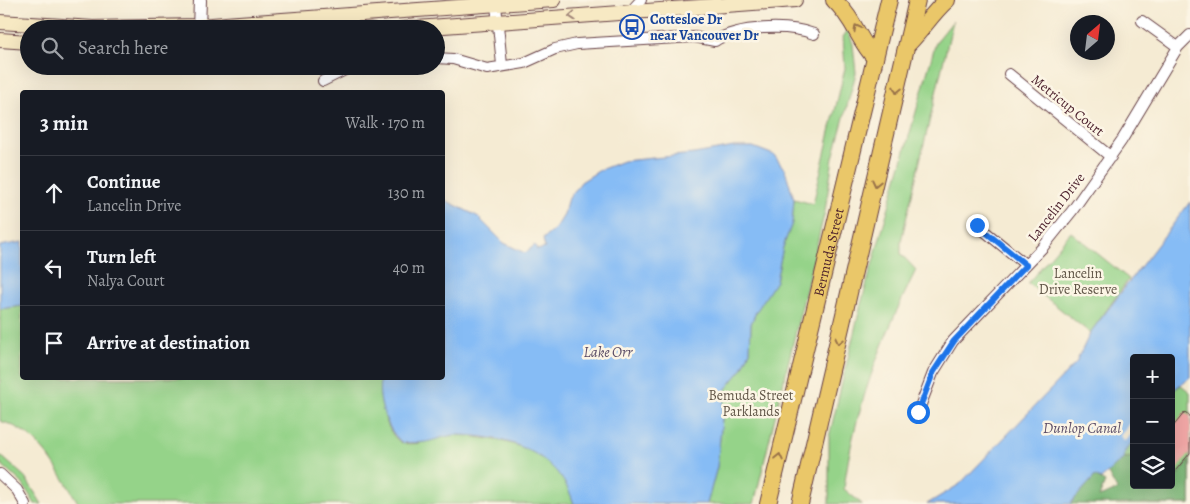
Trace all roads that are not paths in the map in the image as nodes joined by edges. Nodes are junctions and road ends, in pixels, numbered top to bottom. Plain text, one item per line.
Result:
1 (200, 0) edge
2 (554, 0) edge
3 (641, 0) edge
4 (795, 0) edge
5 (834, 0) edge
6 (889, 0) edge
7 (917, 0) edge
8 (947, 0) edge
9 (496, 5) junction
10 (630, 12) junction
11 (199, 20) edge
12 (302, 20) edge
13 (1142, 21) dead end
14 (0, 22) edge
15 (497, 22) junction
16 (20, 23) edge
17 (445, 26) edge
18 (814, 34) dead end
19 (1190, 35) edge
20 (0, 40) edge
21 (20, 41) edge
22 (907, 44) junction
23 (1178, 47) junction
24 (875, 58) junction
25 (445, 59) edge
26 (502, 65) junction
27 (1009, 74) dead end
28 (335, 75) edge
29 (323, 81) dead end
30 (1111, 157) junction
31 (977, 225) dead end
32 (1026, 265) junction
33 (918, 412) dead end
34 (0, 474) edge
35 (25, 504) edge
36 (768, 504) edge
37 (800, 504) edge

1 - 11 street
2 - 9 main road
3 - 10 street
4 - 10 main road
24 -> 5 main road
6 - 24 main road, Bermuda Street
7 - 22 main road
8 - 22 main road
9 - 12 main road
9 - 15 street
10 -> 15 main road
13 - 23 street
14 - 16 main road
15 - 17 main road
15 - 26 street
18 - 26 street
19 - 23 street, Lancelin Drive
20 - 21 main road
22 -> 37 main road
23 - 30 street, Lancelin Drive
36 -> 24 main road, Bermuda Street
25 - 26 street
27 - 30 street, Metricup Court
28 - 29 street
30 - 32 street, Lancelin Drive
31 - 32 street
32 - 33 street, Lancelin Drive
34 - 35 street

